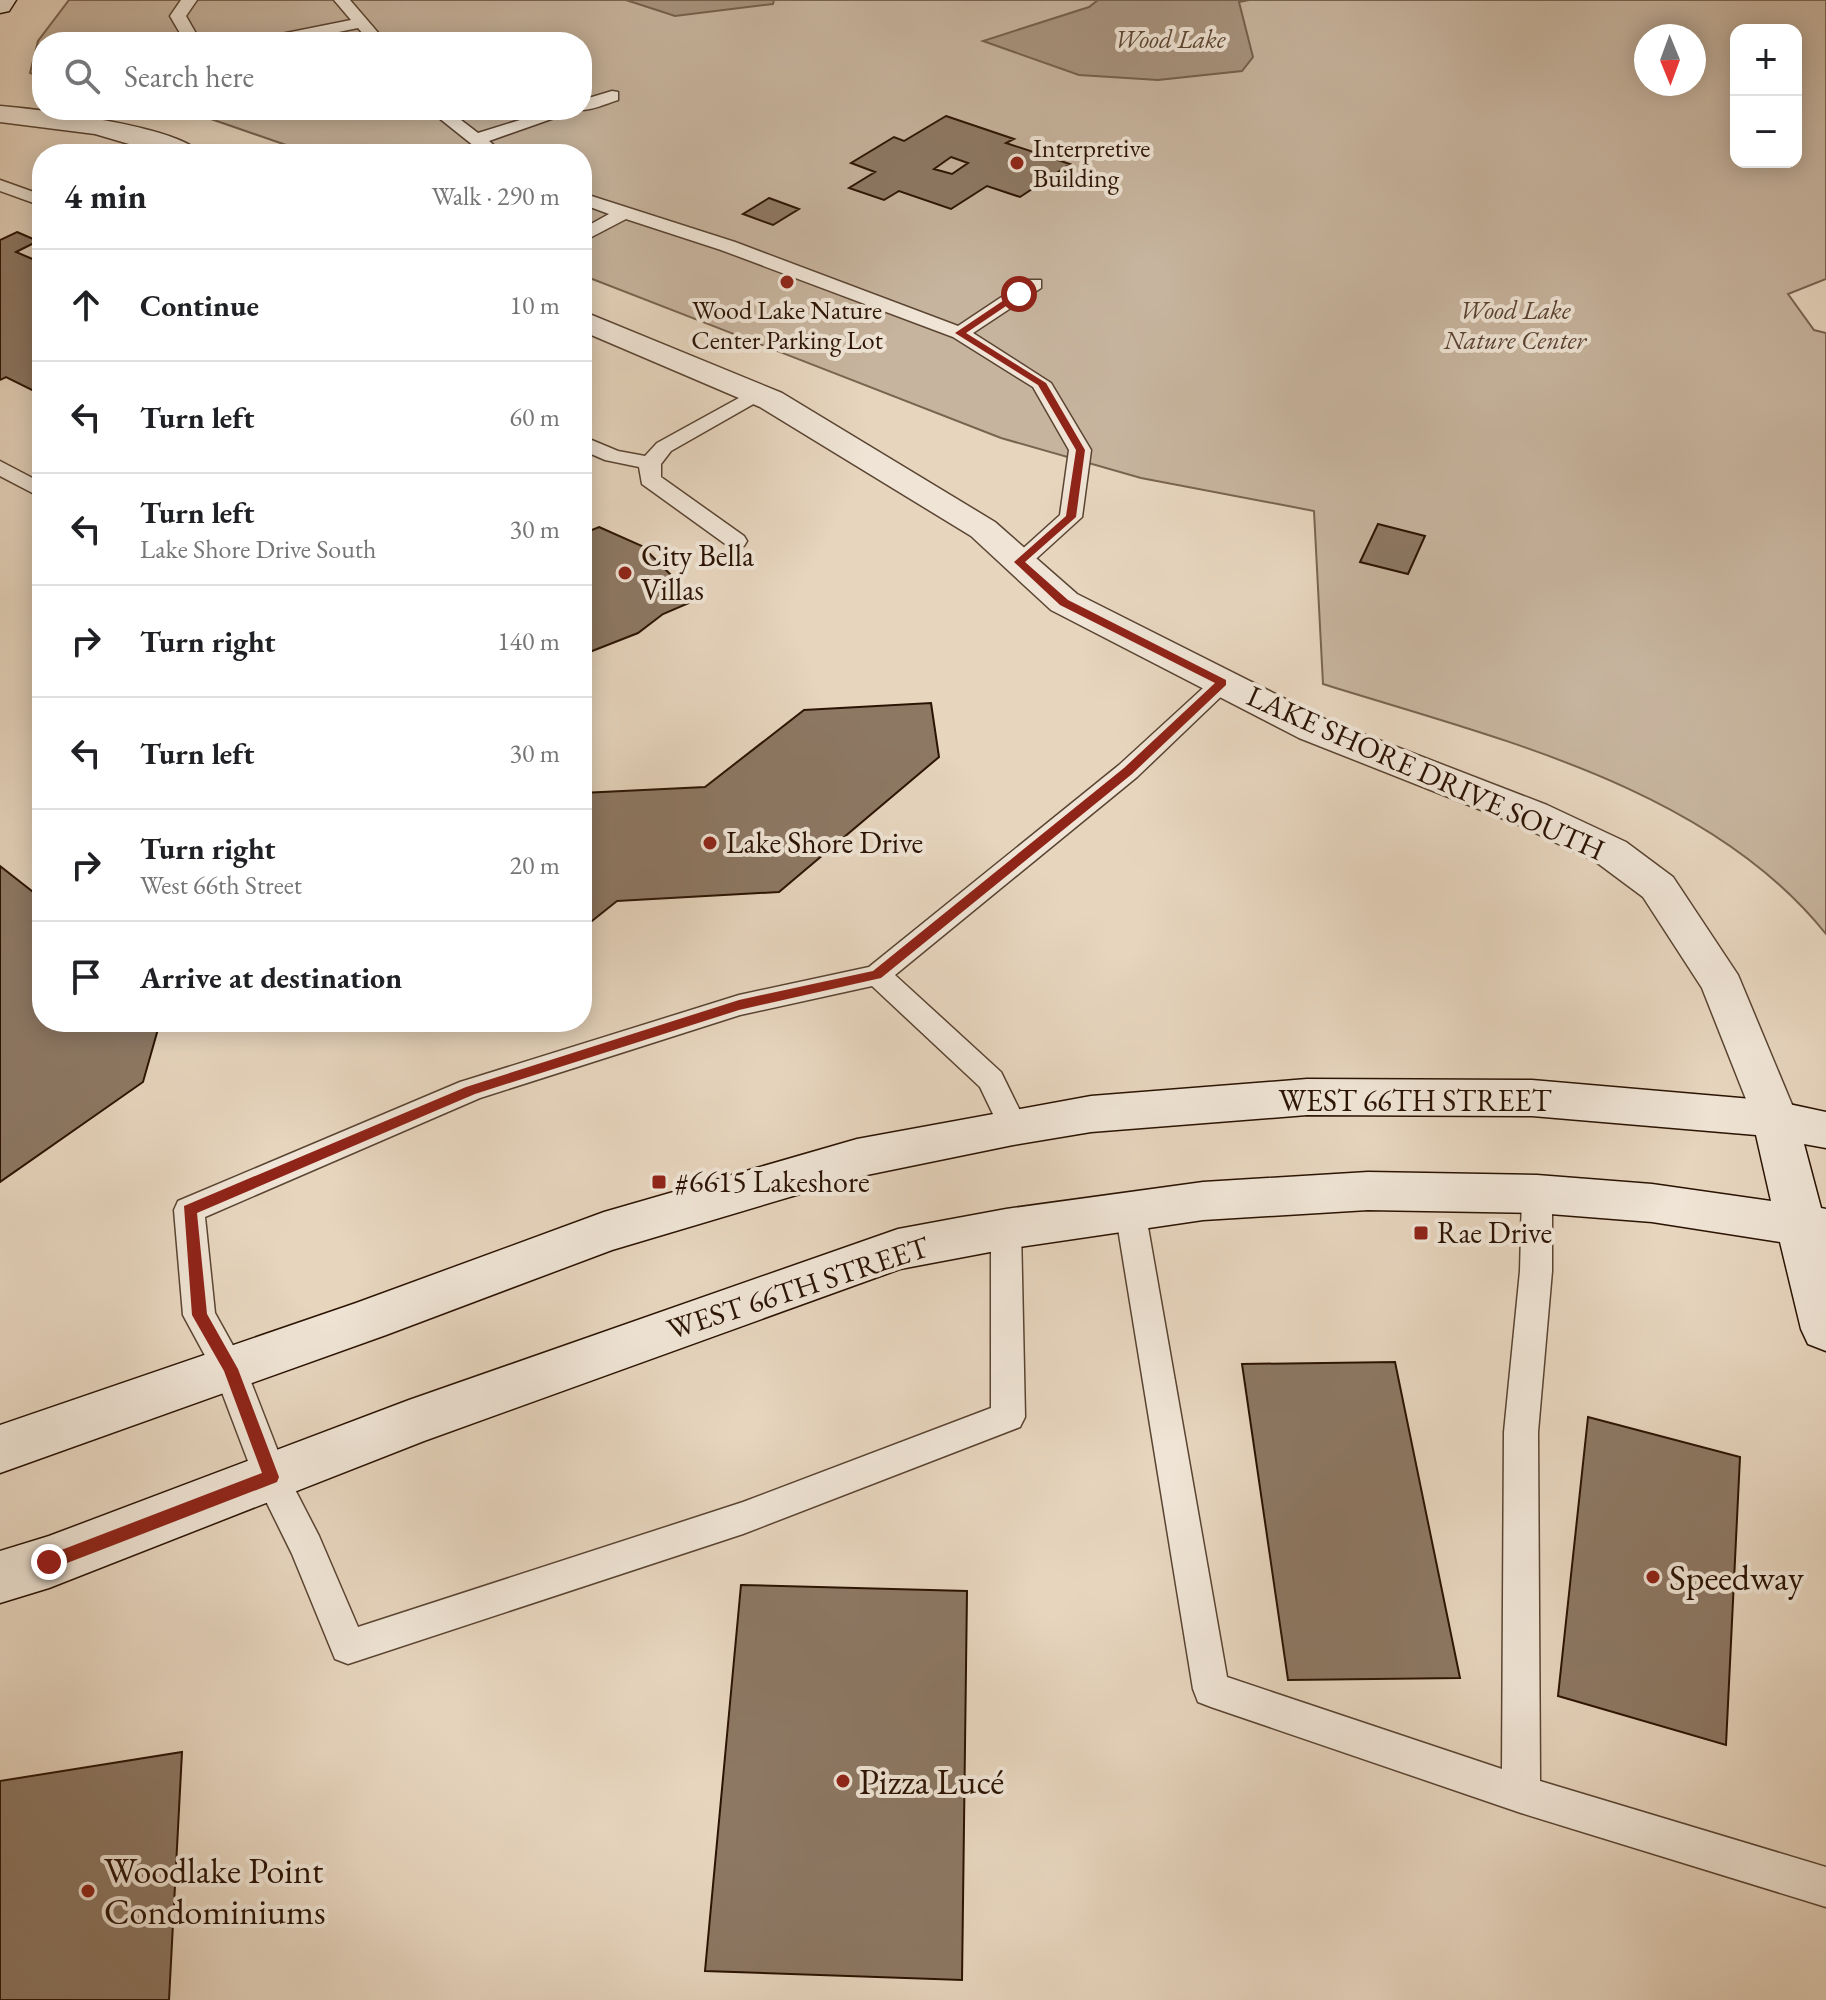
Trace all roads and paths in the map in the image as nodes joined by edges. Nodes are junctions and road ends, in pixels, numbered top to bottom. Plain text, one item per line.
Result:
1 (4, 0) edge
2 (189, 0) edge
3 (342, 0) edge
4 (0, 6) edge
5 (362, 23) junction
6 (187, 32) edge
7 (317, 32) edge
8 (370, 32) edge
9 (612, 96) dead end
10 (592, 103) edge
11 (0, 114) edge
12 (32, 117) edge
13 (55, 120) edge
14 (449, 120) edge
15 (537, 120) edge
16 (474, 140) junction
17 (163, 144) edge
18 (480, 144) edge
19 (0, 185) edge
20 (32, 197) edge
21 (592, 202) edge
22 (624, 213) junction
23 (592, 231) edge
24 (1034, 284) dead end
25 (592, 324) edge
26 (960, 333) junction
27 (757, 394) junction
28 (592, 447) edge
29 (650, 463) junction
30 (0, 467) edge
31 (32, 486) edge
32 (736, 541) dead end
33 (1019, 562) junction
34 (1222, 683) junction
35 (877, 975) junction
36 (1775, 1119) junction
37 (1013, 1127) junction
38 (1826, 1130) edge
39 (1537, 1194) junction
40 (1130, 1210) junction
41 (1812, 1226) edge
42 (1006, 1229) junction
43 (1826, 1329) edge
44 (230, 1369) junction
45 (0, 1449) edge
46 (271, 1477) junction
47 (0, 1577) edge
48 (1521, 1794) junction
49 (1826, 1887) edge

1 - 4 main road
2 - 6 lane
3 - 5 lane
5 - 7 lane
5 - 8 lane
9 - 10 lane
11 - 12 main road
13 - 17 main road
14 - 16 lane
15 - 16 lane
16 - 18 lane
19 - 20 lane
21 - 22 lane
22 - 23 lane
22 - 26 lane
24 - 26 lane
25 - 27 main road, LAKE SHORE DRIVE SOUTH
26 - 33 lane
27 - 29 lane
27 - 33 main road, LAKE SHORE DRIVE SOUTH
28 - 29 lane
29 - 32 lane
30 - 31 lane
33 - 34 main road, LAKE SHORE DRIVE SOUTH
34 - 35 lane
34 - 36 main road, LAKE SHORE DRIVE SOUTH
35 - 37 lane
35 - 44 lane
36 - 37 main road, WEST 66TH STREET
36 - 38 main road, WEST 66TH STREET
36 - 41 main road, LAKE SHORE DRIVE SOUTH
37 - 44 main road, WEST 66TH STREET
39 - 40 main road, WEST 66TH STREET
39 - 41 main road, WEST 66TH STREET
39 - 48 lane
40 - 42 main road, WEST 66TH STREET
40 - 48 lane
41 - 43 main road
42 - 46 main road, WEST 66TH STREET
42 - 46 lane
44 - 45 main road, WEST 66TH STREET
44 - 46 lane
46 - 47 main road, WEST 66TH STREET
48 - 49 lane

